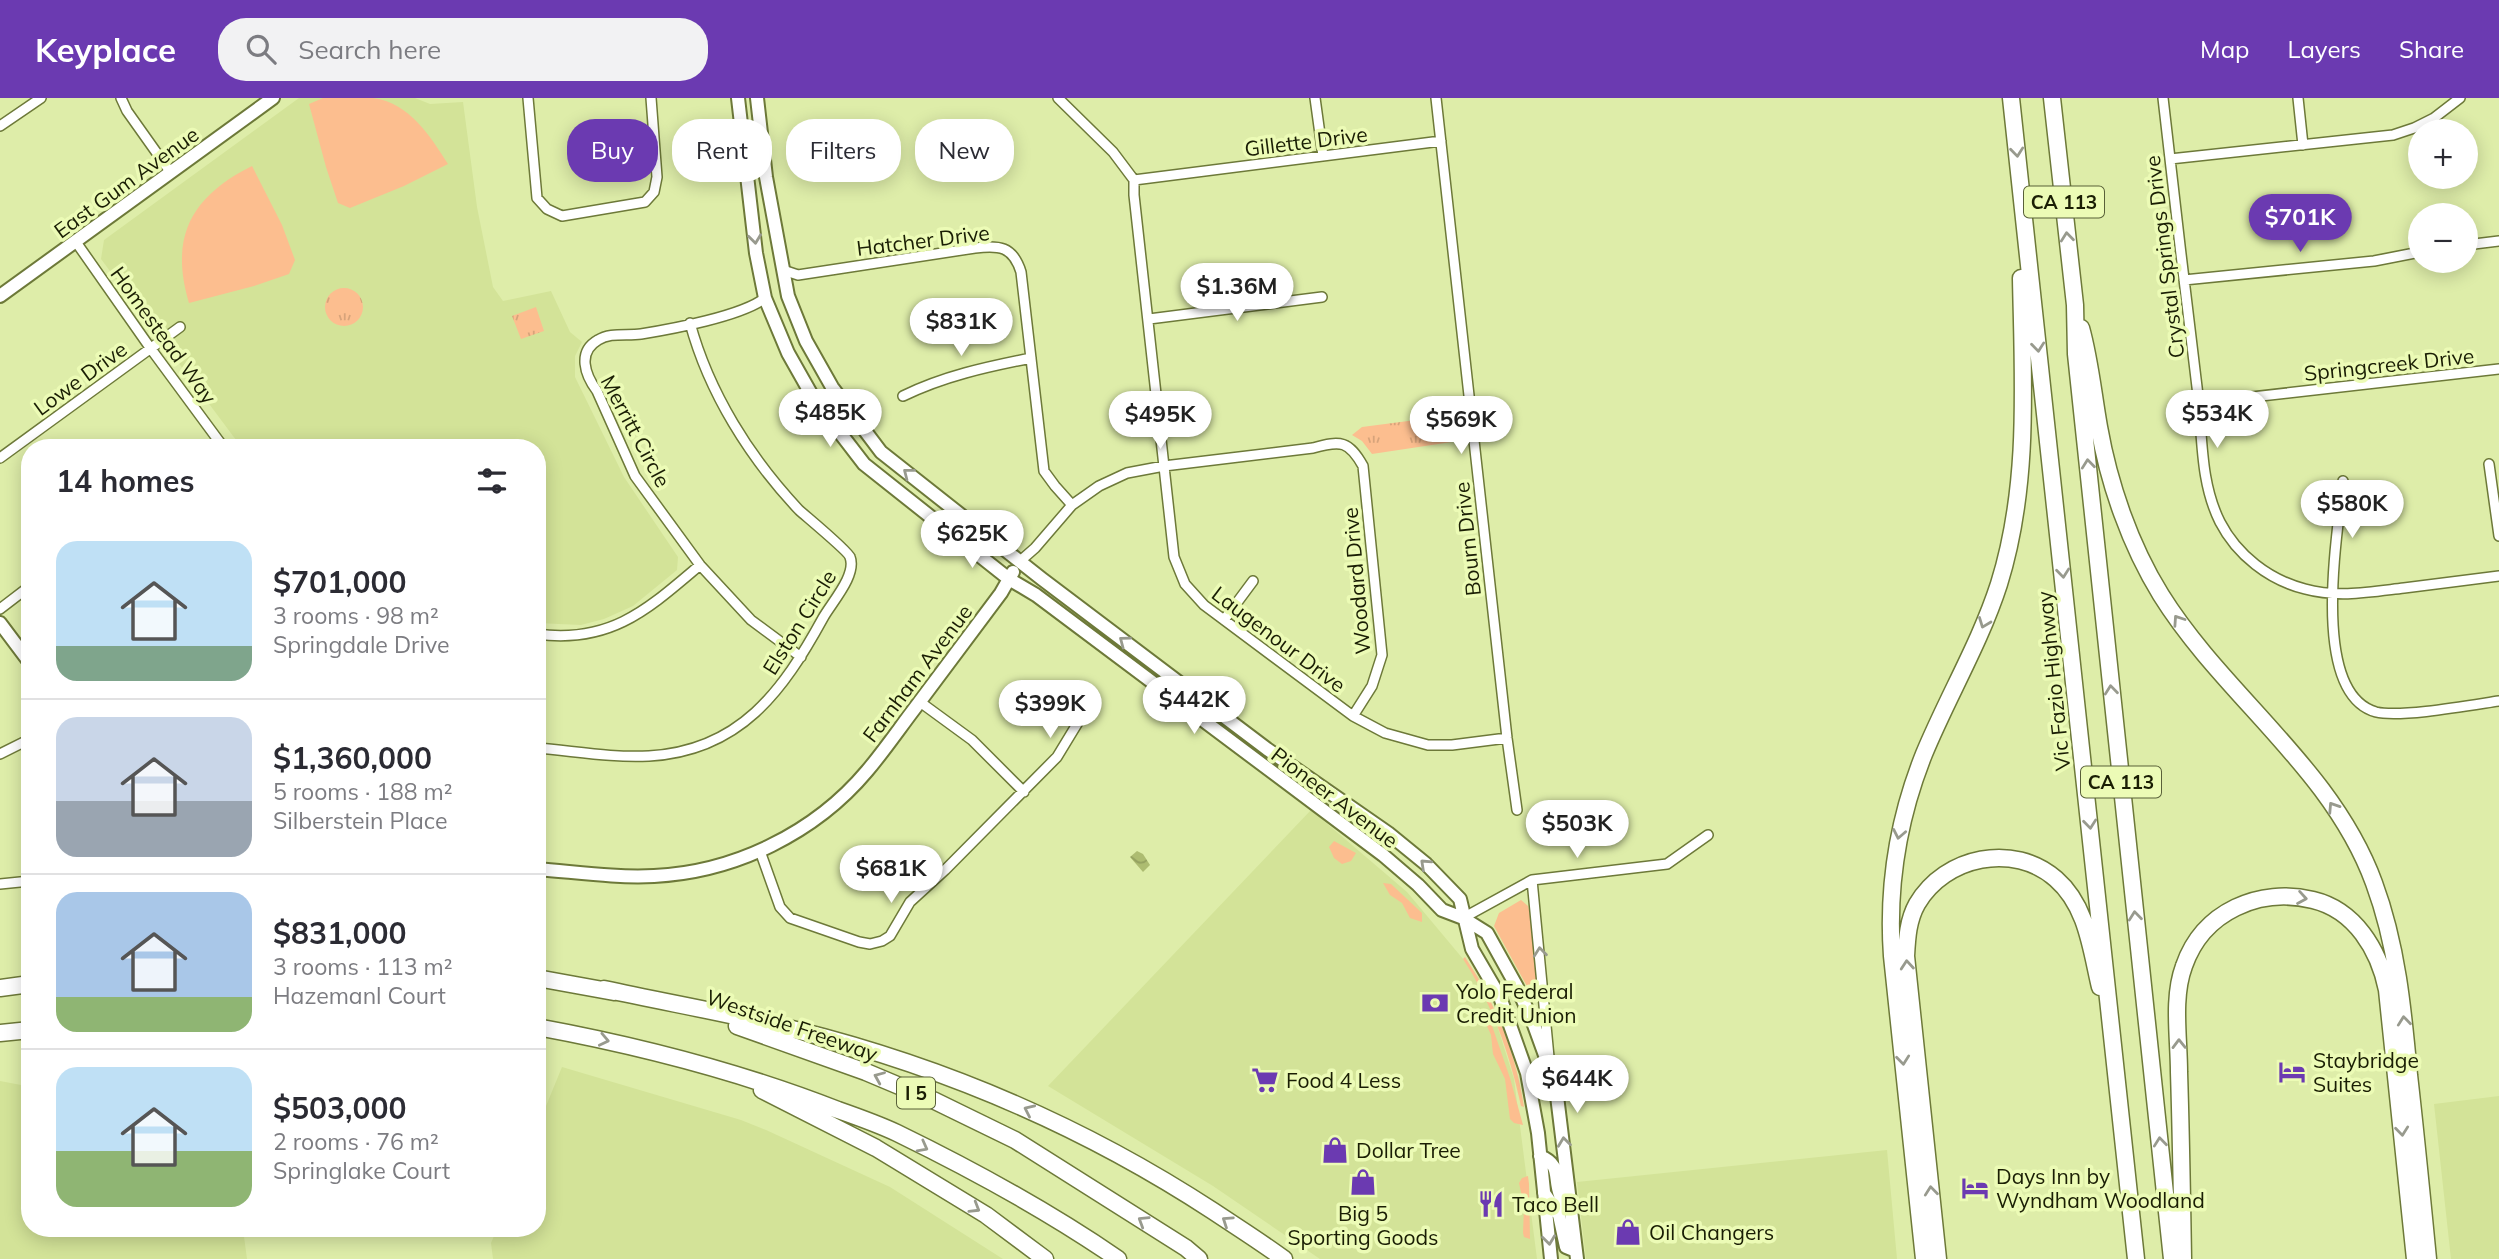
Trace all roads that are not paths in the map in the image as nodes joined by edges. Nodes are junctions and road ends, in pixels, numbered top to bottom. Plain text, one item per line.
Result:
1 (41, 98) edge
2 (121, 98) edge
3 (273, 98) edge
4 (528, 98) edge
5 (651, 98) edge
6 (738, 98) edge
7 (757, 98) edge
8 (1058, 98) edge
9 (1315, 98) edge
10 (1436, 98) edge
11 (2011, 98) edge
12 (2052, 98) edge
13 (2163, 98) edge
14 (2298, 98) edge
15 (2455, 99) edge
16 (0, 126) edge
17 (1441, 141) junction
18 (2303, 145) junction
19 (1323, 156) junction
20 (2170, 159) junction
21 (172, 173) junction
22 (1134, 180) junction
23 (2023, 206) junction
24 (76, 242) junction
25 (2499, 242) edge
26 (2478, 244) edge
27 (2408, 254) edge
28 (783, 270) junction
29 (2184, 280) junction
30 (0, 296) edge
31 (765, 298) junction
32 (1322, 298) dead end
33 (2075, 305) junction
34 (1149, 319) junction
35 (690, 323) junction
36 (180, 327) dead end
37 (150, 349) junction
38 (1031, 358) junction
39 (2499, 369) edge
40 (903, 396) dead end
41 (2199, 403) junction
42 (26, 439) edge
43 (215, 439) edge
44 (21, 443) edge
45 (1345, 443) joint
46 (0, 458) edge
47 (2489, 464) dead end
48 (1164, 466) junction
49 (2343, 481) dead end
50 (1072, 505) junction
51 (2499, 536) edge
52 (1019, 562) junction
53 (700, 565) junction
54 (2499, 576) edge
55 (1009, 579) junction
56 (1254, 581) dead end
57 (21, 593) edge
58 (2332, 595) junction
59 (0, 609) edge
60 (1224, 620) junction
61 (0, 623) edge
62 (546, 634) edge
63 (21, 651) edge
64 (802, 657) junction
65 (1091, 701) dead end
66 (2499, 701) edge
67 (920, 702) junction
68 (1353, 716) junction
69 (1507, 738) junction
70 (21, 744) edge
71 (546, 749) edge
72 (0, 754) edge
73 (1264, 768) junction
74 (1024, 792) junction
75 (1517, 810) dead end
76 (1363, 816) junction
77 (1708, 835) dead end
78 (760, 851) junction
79 (546, 870) edge
80 (1532, 880) junction
81 (21, 882) edge
82 (0, 884) edge
83 (1463, 918) junction
84 (546, 979) edge
85 (21, 986) edge
86 (0, 988) edge
87 (604, 989) junction
88 (546, 1029) edge
89 (21, 1031) edge
90 (0, 1033) edge
91 (2115, 1054) junction
92 (1550, 1069) junction
93 (722, 1070) junction
94 (1540, 1156) junction
95 (1544, 1192) junction
96 (1571, 1210) junction
97 (1576, 1255) edge
98 (1045, 1259) edge
99 (1118, 1259) edge
100 (1199, 1259) edge
101 (1284, 1259) edge
102 (1551, 1259) edge
103 (1924, 1259) edge
104 (1938, 1259) edge
105 (2136, 1259) edge
106 (2172, 1259) edge
107 (2183, 1259) edge
108 (2415, 1259) edge
109 (2428, 1259) edge

1 - 16 street
2 - 21 street
3 - 21 main road, East Gum Avenue
4 - 5 street
6 -> 31 main road, Pioneer Avenue
7 - 28 main road, Pioneer Avenue
8 - 22 street
9 - 19 street
10 - 17 street, Bourn Drive
11 -> 23 highway, Vic Fazio Highway / CA 113
33 -> 12 highway, CA 113
13 - 20 street, Crystal Springs Drive
14 - 18 street
15 - 18 street
17 - 19 street, Gillette Drive
17 - 69 street, Bourn Drive
18 - 20 street
19 - 22 street, Gillette Drive
20 - 29 street, Crystal Springs Drive
21 - 24 main road, East Gum Avenue
22 - 34 street, Laugenour Drive
23 -> 91 highway, Vic Fazio Highway / CA 113
23 -> 103 highway
24 - 30 main road, East Gum Avenue
24 - 37 street, Homestead Way
25 - 26 street
27 - 29 street
28 - 38 street, Hatcher Drive
52 -> 28 main road, Pioneer Avenue
29 - 41 street, Crystal Springs Drive
31 - 35 street, Merritt Circle
31 - 55 main road, Pioneer Avenue
32 - 34 street
106 -> 33 highway, CA 113
109 -> 33 highway
34 - 48 street, Laugenour Drive
35 - 53 street, Merritt Circle
35 - 64 street, Elston Circle
36 - 37 street, Lowe Drive
37 - 42 street, Lowe Drive
37 - 43 street, Homestead Way
38 - 40 street
38 - 50 street, Hatcher Drive
39 - 41 street, Springcreek Drive
41 - 58 street, Crystal Springs Drive
44 - 46 street, Lowe Drive
45 - 48 street, Farnham Avenue
45 - 68 street, Woodard Drive
47 - 51 street
48 - 50 street, Farnham Avenue
48 - 60 street, Laugenour Drive
49 - 58 street
50 - 52 street, Farnham Avenue
52 - 55 main road, Farnham Avenue
76 -> 52 main road, Pioneer Avenue
53 - 62 street
53 - 64 street, Merritt Circle
54 - 58 street, Crystal Springs Drive
55 - 67 main road, Farnham Avenue
55 - 73 main road, Pioneer Avenue
56 - 60 street
57 - 59 street
58 - 66 street
60 - 68 street, Laugenour Drive
61 - 63 main road
64 - 71 street, Elston Circle
65 - 74 street
67 - 74 street
67 - 78 main road, Farnham Avenue
68 - 69 street, Laugenour Drive
69 - 75 street, Bourn Drive
70 - 72 street
73 - 76 main road
73 - 83 main road, Pioneer Avenue
74 - 78 street
83 -> 76 main road, Pioneer Avenue
77 - 80 street
78 - 79 main road, Farnham Avenue
80 - 83 street
92 -> 80 street
81 - 82 street
83 - 92 main road, Pioneer Avenue
83 - 94 main road, Pioneer Avenue
84 - 87 highway, Westside Freeway / I 5
85 - 86 highway
100 -> 87 highway, Westside Freeway / I 5
101 -> 87 highway
88 -> 93 highway, I 5
89 - 90 highway
104 -> 91 highway
91 - 105 highway, Vic Fazio Highway / CA 113
96 -> 92 main road, Pioneer Avenue
93 -> 98 highway
93 -> 99 highway, I 5
94 - 95 main road, Pioneer Avenue
94 - 96 main road
95 - 97 main road
95 -> 102 main road, Pioneer Avenue
96 - 97 main road, Pioneer Avenue
107 -> 108 highway

